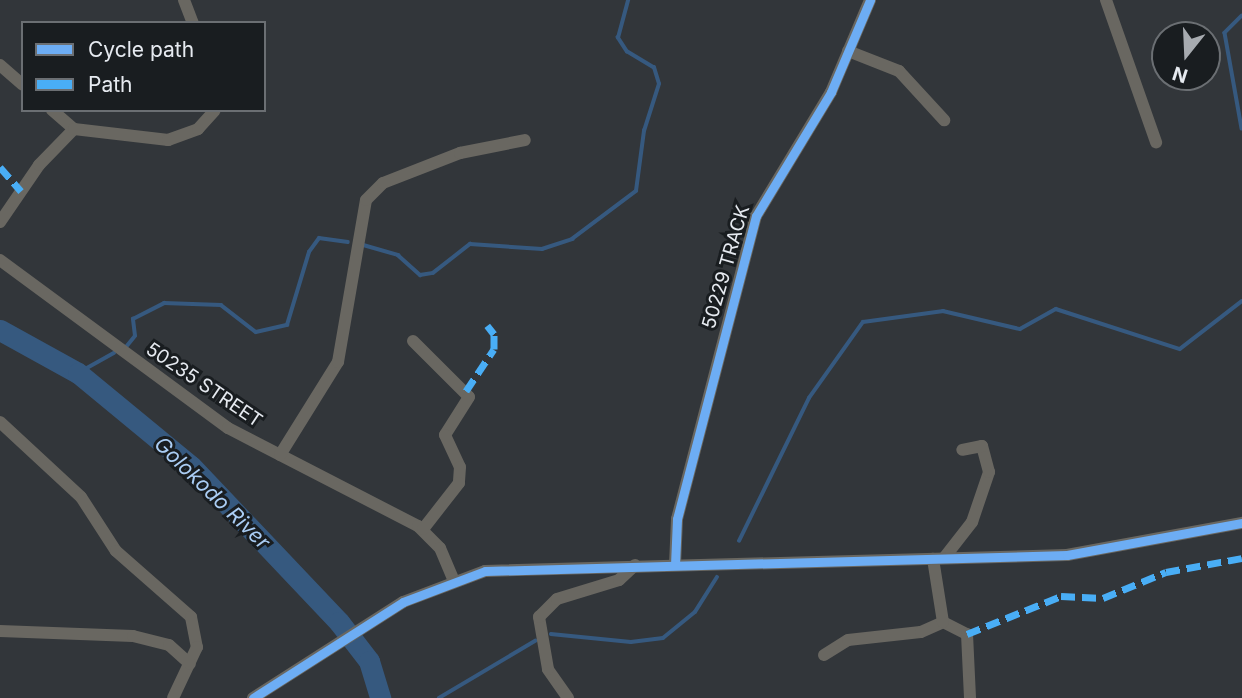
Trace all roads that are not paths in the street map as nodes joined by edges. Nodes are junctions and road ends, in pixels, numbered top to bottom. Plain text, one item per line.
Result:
1 (184, 0) edge
2 (870, 0) edge
3 (1106, 0) edge
4 (192, 21) edge
5 (848, 51) junction
6 (0, 65) edge
7 (21, 83) edge
8 (54, 112) edge
9 (213, 112) edge
10 (944, 120) dead end
11 (75, 129) junction
12 (525, 140) dead end
13 (1156, 142) dead end
14 (0, 222) edge
15 (0, 260) edge
16 (413, 341) dead end
17 (0, 422) edge
18 (962, 450) dead end
19 (281, 455) junction
20 (1242, 523) edge
21 (423, 529) junction
22 (939, 559) junction
23 (635, 565) junction
24 (675, 565) junction
25 (453, 579) junction
26 (943, 622) junction
27 (0, 631) edge
28 (824, 655) dead end
29 (190, 664) junction
30 (173, 698) edge
31 (253, 698) edge
32 (568, 698) edge
33 (970, 698) edge

1 - 4 street
2 - 5 street, 50229 TRACK
3 - 13 street
5 - 10 street
5 - 24 street, 50229 TRACK
6 - 7 street
8 - 11 street
9 - 11 street
11 - 14 street
12 - 19 street
15 - 19 street, 50235 STREET
16 - 21 street
17 - 29 street
18 - 22 street
19 - 21 street, 50235 STREET
20 - 22 street
21 - 25 street
22 - 24 street
22 - 26 street
23 - 24 street
23 - 25 street
23 - 32 street
25 - 31 street
26 - 28 street
26 - 33 street
27 - 29 street
29 - 30 street

